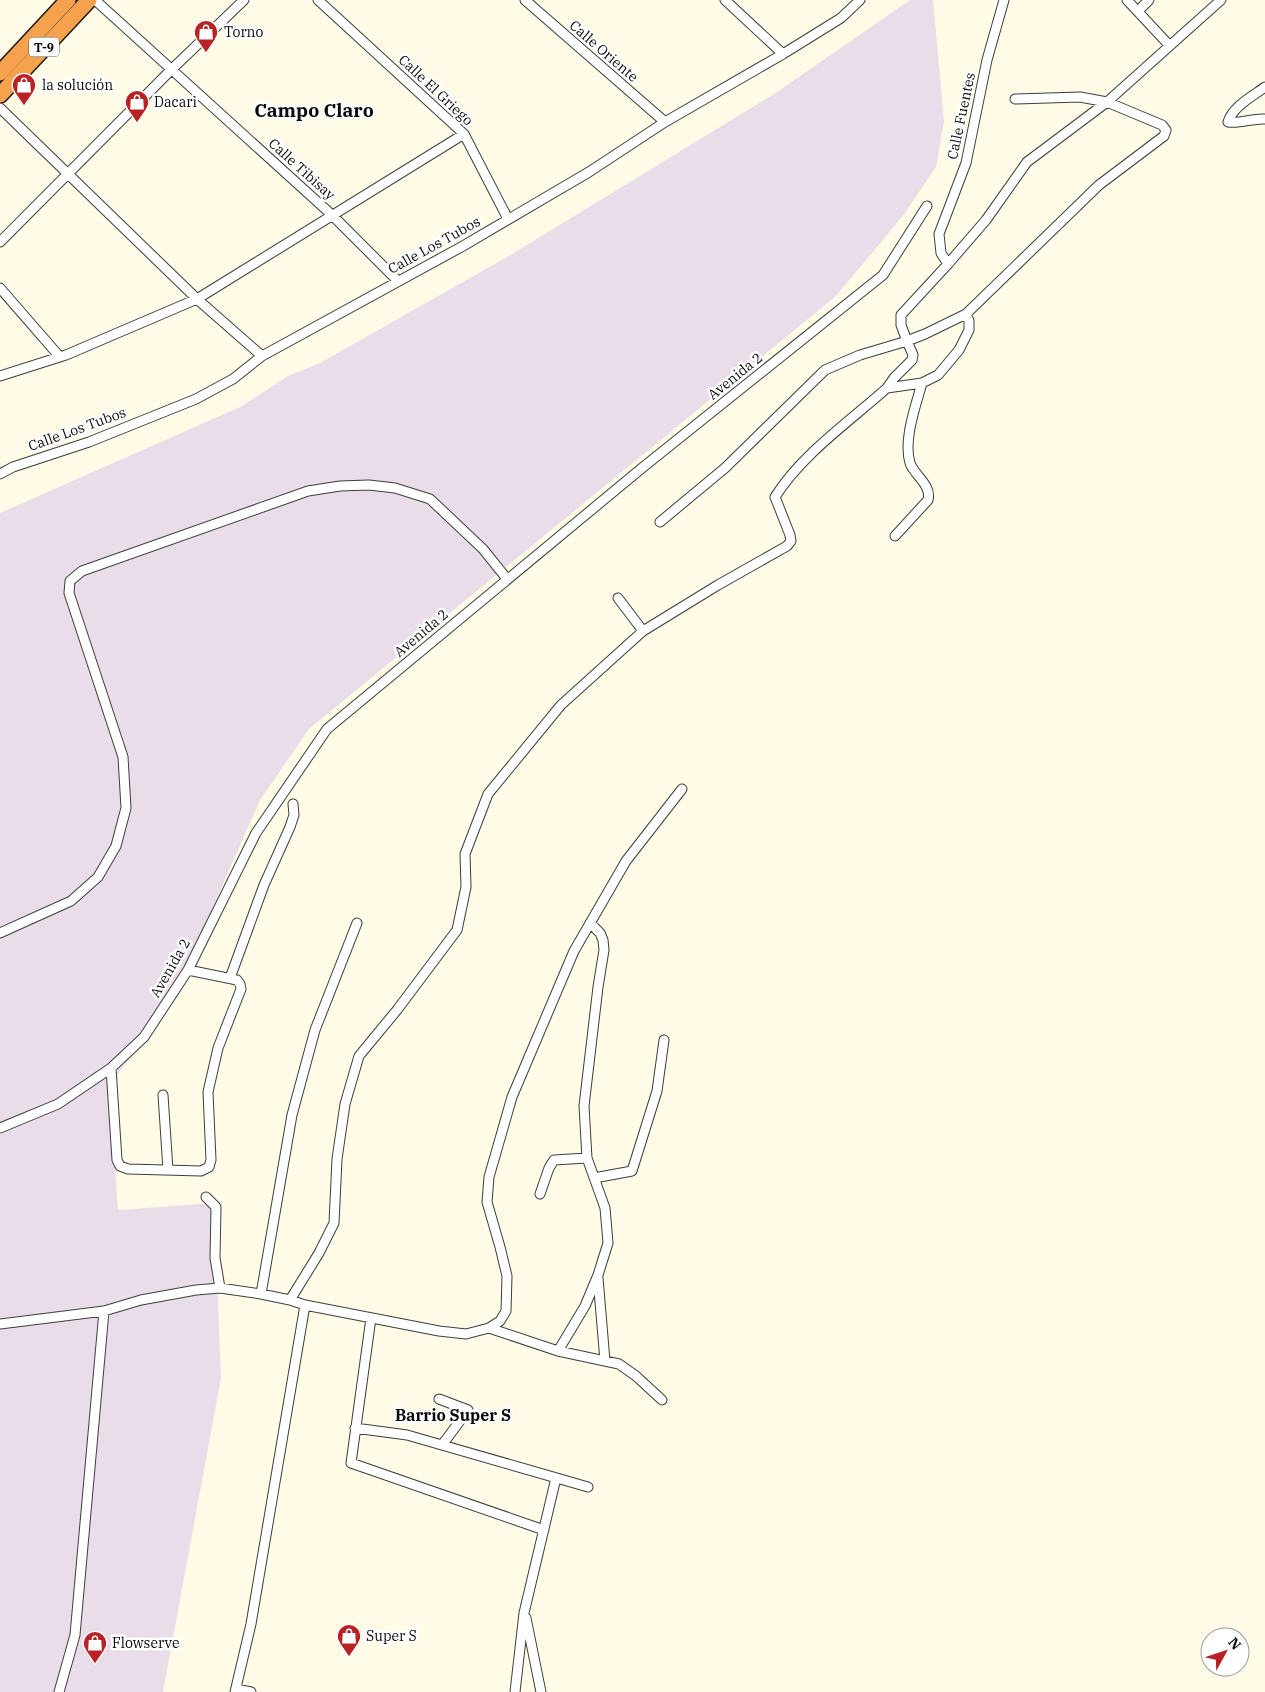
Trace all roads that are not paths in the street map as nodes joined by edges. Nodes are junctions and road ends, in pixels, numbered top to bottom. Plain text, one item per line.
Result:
1 (68, 0) edge
2 (89, 0) edge
3 (95, 0) edge
4 (244, 0) edge
5 (318, 0) edge
6 (525, 0) edge
7 (725, 0) edge
8 (860, 0) edge
9 (1004, 0) edge
10 (1126, 0) edge
11 (1150, 0) edge
12 (1221, 0) edge
13 (1138, 11) junction
14 (1169, 45) junction
15 (782, 54) junction
16 (172, 69) junction
17 (0, 73) edge
18 (1265, 87) edge
19 (0, 95) edge
20 (1015, 99) dead end
21 (1107, 102) junction
22 (0, 108) edge
23 (1265, 119) edge
24 (665, 122) junction
25 (464, 134) junction
26 (67, 174) junction
27 (927, 206) dead end
28 (332, 215) junction
29 (508, 218) junction
30 (0, 242) edge
31 (948, 264) junction
32 (398, 281) junction
33 (0, 288) edge
34 (197, 299) junction
35 (966, 314) junction
36 (907, 340) junction
37 (262, 356) junction
38 (60, 357) junction
39 (0, 376) edge
40 (922, 383) junction
41 (887, 388) junction
42 (0, 474) edge
43 (660, 522) dead end
44 (895, 536) dead end
45 (508, 579) junction
46 (618, 598) dead end
47 (643, 631) junction
48 (682, 789) dead end
49 (293, 804) dead end
50 (357, 922) dead end
51 (590, 923) junction
52 (0, 933) edge
53 (188, 970) junction
54 (230, 978) junction
55 (664, 1040) dead end
56 (111, 1068) junction
57 (163, 1095) dead end
58 (0, 1128) edge
59 (587, 1158) junction
60 (168, 1170) junction
61 (594, 1178) junction
62 (540, 1194) dead end
63 (206, 1197) dead end
64 (598, 1275) junction
65 (220, 1288) junction
66 (261, 1294) junction
67 (290, 1300) junction
68 (305, 1304) junction
69 (104, 1311) junction
70 (371, 1318) junction
71 (0, 1324) edge
72 (489, 1328) junction
73 (558, 1351) junction
74 (606, 1361) junction
75 (439, 1399) dead end
76 (662, 1400) dead end
77 (356, 1428) junction
78 (442, 1445) junction
79 (556, 1478) junction
80 (588, 1487) dead end
81 (544, 1530) junction
82 (524, 1610) junction
83 (236, 1690) edge
84 (59, 1692) edge
85 (251, 1692) edge
86 (515, 1692) edge
87 (541, 1692) edge

1 - 17 highway, T-9
2 - 19 highway, T-9
3 - 16 street, Calle Tibisay
4 - 16 street
5 - 25 street, Calle El Griego
6 - 24 street, Calle Oriente
7 - 15 street
8 - 15 street, Calle Los Tubos
9 - 31 street, Calle Fuentes
10 - 13 street
11 - 13 street
12 - 14 street
13 - 14 street
14 - 21 street
15 - 24 street, Calle Los Tubos
16 - 26 street
16 - 28 street, Calle Tibisay
18 - 23 street
20 - 21 street
21 - 31 street
21 - 35 street
22 - 26 street
24 - 29 street, Calle Los Tubos
25 - 28 street
25 - 29 street, Calle El Griego
26 - 30 street
26 - 34 street
27 - 45 street, Avenida 2
28 - 32 street, Calle Tibisay
28 - 34 street
29 - 32 street, Calle Los Tubos
31 - 36 street
32 - 37 street, Calle Los Tubos
33 - 38 street
34 - 37 street
34 - 38 street
35 - 36 street
35 - 40 street
36 - 41 street
36 - 43 street
37 - 42 street, Calle Los Tubos
38 - 39 street
40 - 41 street
40 - 44 street
41 - 47 street
45 - 52 street
45 - 53 street, Avenida 2
46 - 47 street
47 - 67 street
48 - 51 street
49 - 54 street
50 - 66 street
51 - 59 street
51 - 72 street
53 - 54 street
53 - 56 street, Avenida 2
54 - 60 street
55 - 61 street
56 - 58 street, Avenida 2
56 - 60 street
57 - 60 street
59 - 61 street
59 - 62 street
61 - 64 street
63 - 65 street
64 - 73 street
64 - 74 street
65 - 66 street
65 - 69 street
66 - 67 street
67 - 68 street
68 - 70 street
68 - 83 street
69 - 71 street
69 - 84 street
70 - 72 street
70 - 77 street
72 - 73 street
73 - 74 street
74 - 76 street
75 - 78 street
77 - 78 street
77 - 81 street
78 - 79 street
79 - 80 street
79 - 81 street
81 - 82 street
82 - 86 street
82 - 87 street
83 - 85 street

